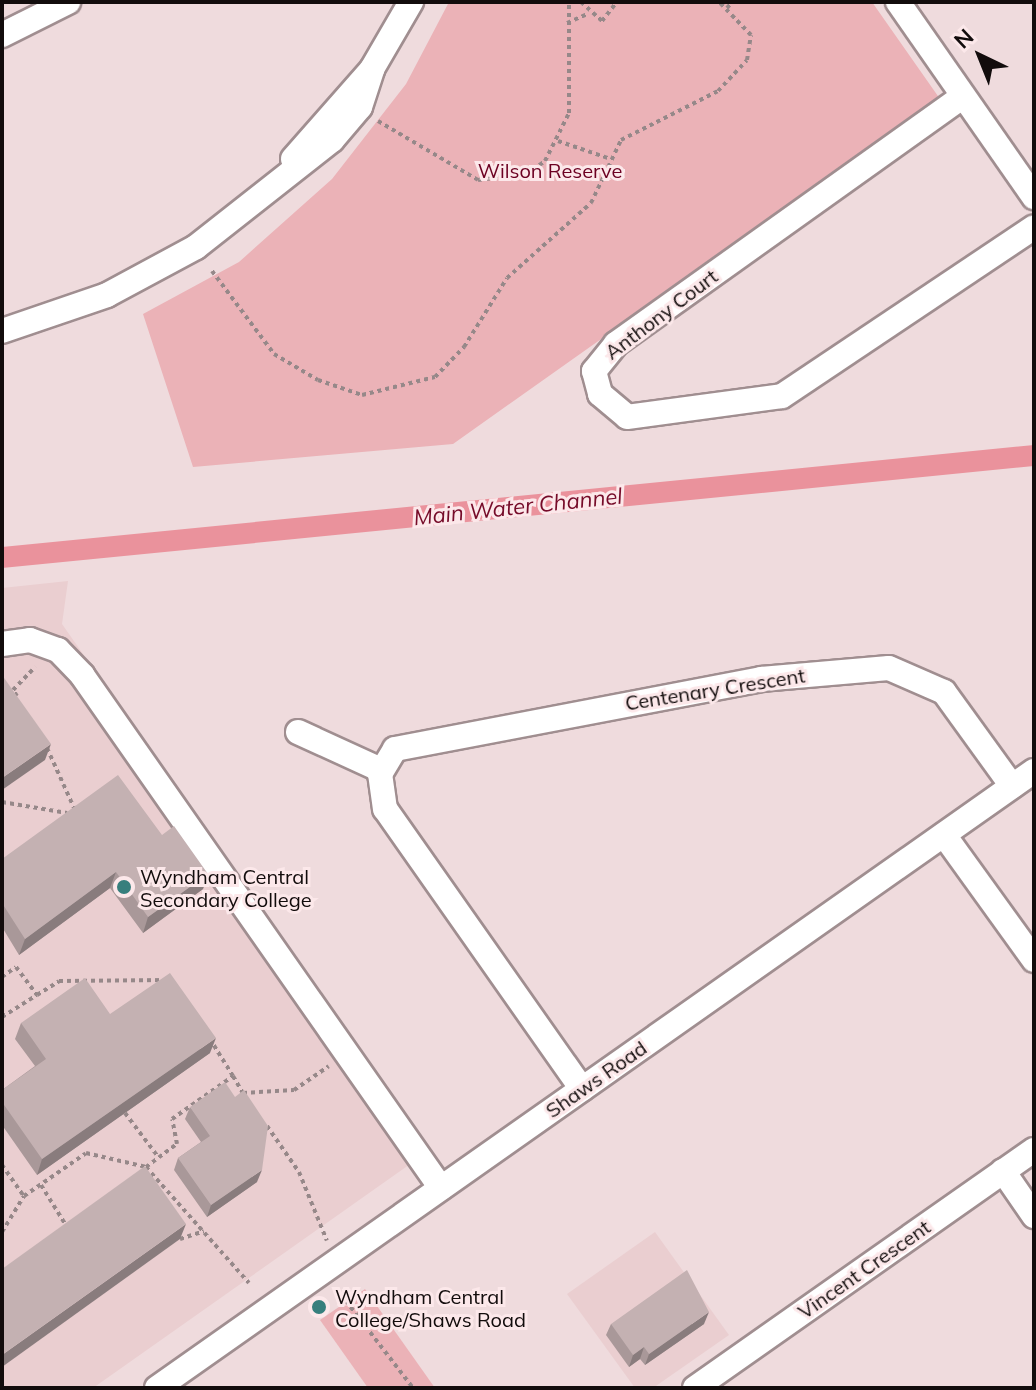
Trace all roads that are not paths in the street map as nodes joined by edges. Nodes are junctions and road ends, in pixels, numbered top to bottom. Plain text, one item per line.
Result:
1 (68, 2) edge
2 (411, 2) edge
3 (898, 2) edge
4 (2, 35) edge
5 (372, 69) junction
6 (962, 97) junction
7 (274, 185) junction
8 (1034, 197) edge
9 (1034, 227) edge
10 (2, 331) edge
11 (2, 644) edge
12 (298, 732) dead end
13 (381, 770) junction
14 (1034, 771) edge
15 (1012, 786) junction
16 (944, 835) junction
17 (1034, 960) edge
18 (582, 1089) junction
19 (1034, 1150) edge
20 (1003, 1171) junction
21 (441, 1188) junction
22 (1034, 1216) edge
23 (157, 1388) edge
24 (695, 1388) edge

1 - 4 street
2 - 5 street
3 - 6 street
5 - 7 street
5 - 7 street
6 - 8 street
6 - 9 street, Anthony Court
7 - 10 street
11 - 21 street
12 - 13 street
13 - 15 street, Centenary Crescent
13 - 18 street
14 - 15 street, Shaws Road
15 - 16 street, Shaws Road
16 - 17 street
16 - 18 street, Shaws Road
18 - 21 street, Shaws Road
19 - 20 street, Vincent Crescent
20 - 22 street
20 - 24 street, Vincent Crescent
21 - 23 street, Shaws Road

